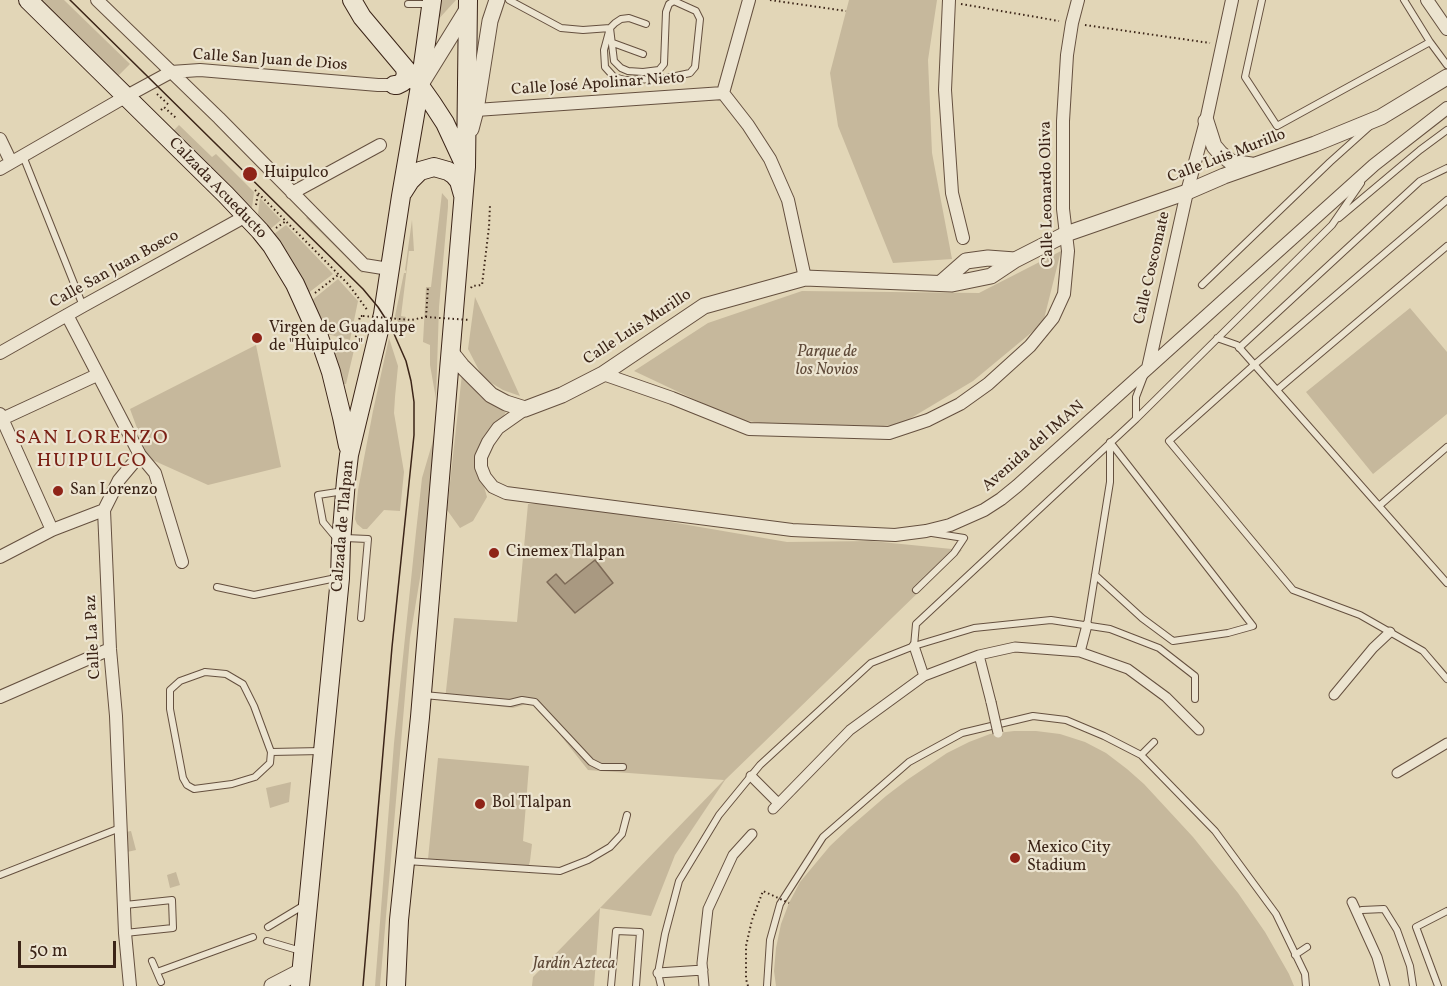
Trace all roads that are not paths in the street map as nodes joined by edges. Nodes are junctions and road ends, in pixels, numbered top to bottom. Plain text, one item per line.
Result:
1 (28, 0) edge
2 (97, 0) edge
3 (497, 0) edge
4 (509, 0) edge
5 (749, 0) edge
6 (949, 0) edge
7 (1078, 0) edge
8 (1232, 0) edge
9 (1262, 0) edge
10 (1404, 0) edge
11 (1427, 0) edge
12 (356, 2) edge
13 (432, 2) edge
14 (470, 3) edge
15 (408, 4) dead end
16 (646, 24) dead end
17 (610, 28) junction
18 (1447, 29) edge
19 (1430, 42) junction
20 (613, 46) junction
21 (643, 54) dead end
22 (664, 64) junction
23 (1447, 65) edge
24 (405, 69) junction
25 (171, 72) junction
26 (671, 77) junction
27 (1447, 77) edge
28 (394, 85) junction
29 (420, 86) junction
30 (723, 93) junction
31 (125, 97) junction
32 (1447, 108) edge
33 (476, 110) junction
34 (1381, 117) junction
35 (1206, 121) junction
36 (1447, 130) edge
37 (0, 139) edge
38 (467, 144) junction
39 (380, 145) dead end
40 (23, 156) junction
41 (1254, 165) junction
42 (1374, 165) junction
43 (6, 166) edge
44 (466, 167) junction
45 (1447, 168) edge
46 (1187, 192) junction
47 (292, 193) junction
48 (463, 195) junction
49 (401, 196) junction
50 (1447, 200) edge
51 (246, 216) junction
52 (1332, 225) junction
53 (1066, 234) junction
54 (963, 238) dead end
55 (1447, 246) edge
56 (389, 269) junction
57 (805, 278) junction
58 (1202, 285) dead end
59 (83, 306) junction
60 (67, 315) junction
61 (1217, 338) junction
62 (1239, 348) junction
63 (450, 351) junction
64 (0, 353) edge
65 (1254, 365) junction
66 (1148, 368) junction
67 (603, 374) junction
68 (97, 375) junction
69 (1277, 390) junction
70 (525, 409) junction
71 (1, 416) edge
72 (1136, 419) junction
73 (1110, 442) junction
74 (1447, 447) edge
75 (140, 455) junction
76 (350, 455) junction
77 (345, 491) junction
78 (1379, 506) junction
79 (104, 510) junction
80 (52, 530) junction
81 (926, 531) junction
82 (341, 541) junction
83 (0, 557) edge
84 (182, 562) dead end
85 (1095, 575) junction
86 (340, 578) junction
87 (1447, 583) edge
88 (217, 587) dead end
89 (916, 590) dead end
90 (361, 618) dead end
91 (1087, 625) junction
92 (1390, 632) junction
93 (914, 646) junction
94 (110, 649) junction
95 (1080, 652) junction
96 (979, 655) junction
97 (924, 675) junction
98 (1447, 679) edge
99 (421, 695) junction
100 (1334, 695) dead end
101 (0, 697) edge
102 (1195, 699) dead end
103 (1198, 730) dead end
104 (998, 733) dead end
105 (1154, 742) dead end
106 (1447, 743) edge
107 (323, 751) junction
108 (271, 752) junction
109 (1141, 755) junction
110 (623, 767) dead end
111 (1397, 773) dead end
112 (751, 776) junction
113 (627, 815) dead end
114 (120, 828) junction
115 (752, 834) dead end
116 (405, 861) junction
117 (0, 875) edge
118 (309, 902) junction
119 (1352, 902) dead end
120 (124, 905) junction
121 (1362, 910) dead end
122 (1447, 911) edge
123 (268, 927) dead end
124 (125, 933) junction
125 (253, 937) dead end
126 (267, 941) dead end
127 (1307, 947) dead end
128 (303, 951) junction
129 (1295, 955) junction
130 (152, 961) dead end
131 (703, 970) junction
132 (157, 972) junction
133 (658, 973) junction
134 (300, 979) edge
135 (161, 982) dead end
136 (130, 986) edge
137 (272, 986) edge
138 (396, 986) edge
139 (612, 986) edge
140 (636, 986) edge
141 (661, 986) edge
142 (704, 986) edge
143 (767, 986) edge
144 (1306, 986) edge
145 (1385, 986) edge
146 (1413, 986) edge
147 (1438, 986) edge

1 - 31 main road, Calzada Acueducto
2 - 25 street
3 - 33 street
4 - 17 lane
5 - 30 street
6 - 54 street
7 - 53 street, Calle Leonardo Oliva
8 - 35 street, Calle Coscomate
9 - 19 lane
10 - 19 lane
11 - 18 street
12 - 24 main road
13 - 15 lane
13 - 29 main road, Calzada de Tlalpan
14 - 29 street
14 - 38 main road
16 - 17 lane
17 - 20 lane
17 - 26 lane
19 - 23 lane
20 - 21 lane
20 - 22 lane
22 - 26 lane
22 - 26 lane
24 - 28 main road
24 - 29 main road
25 - 28 street, Calle San Juan de Dios
25 - 31 street, Calle San Juan de Dios
25 - 47 street
27 - 34 street, Calle Luis Murillo
28 - 29 street, Calle San Juan de Dios
29 - 44 main road
29 - 49 main road, Calzada de Tlalpan
30 - 33 street, Calle José Apolinar Nieto
30 - 57 street
31 - 40 street, Calle San Juan de Dios
31 - 51 main road, Calzada Acueducto
32 - 42 street, Avenida del IMAN
33 - 38 street
34 - 41 street, Calle Luis Murillo
34 - 58 lane
35 - 41 street
35 - 46 street, Calle Coscomate
36 - 52 lane
37 - 43 street
38 - 44 main road
39 - 47 street
40 - 43 street, Calle San Juan de Dios
40 - 59 lane
41 - 46 street, Calle Luis Murillo
42 - 52 lane
42 - 66 street, Avenida del IMAN
44 - 48 main road
45 - 62 lane
46 - 53 street, Calle Luis Murillo
46 - 66 street, Calle Coscomate
47 - 56 street
48 - 49 main road
48 - 63 main road
49 - 56 main road, Calzada de Tlalpan
50 - 65 lane
51 - 59 street, Calle San Juan Bosco
51 - 76 main road, Calzada Acueducto
52 - 61 lane
53 - 57 street, Calle Luis Murillo
53 - 67 street, Calle Leonardo Oliva
55 - 69 lane
56 - 76 main road, Calzada de Tlalpan
57 - 67 street, Calle Luis Murillo
59 - 60 street, Calle San Juan Bosco
60 - 64 street, Calle San Juan Bosco
60 - 68 street
61 - 62 lane
61 - 72 lane
62 - 65 lane
63 - 70 street
63 - 99 main road
65 - 69 lane
65 - 92 lane
66 - 72 lane
66 - 81 street, Avenida del IMAN
67 - 70 street, Calle Luis Murillo
68 - 71 street
68 - 75 street
69 - 78 lane
70 - 81 street, Avenida del IMAN
71 - 80 street
72 - 73 lane
73 - 85 lane
73 - 85 lane
73 - 93 lane
74 - 78 lane
75 - 79 street, Calle La Paz
75 - 84 street
76 - 77 main road, Calzada de Tlalpan
77 - 82 main road, Calzada de Tlalpan
77 - 82 lane
78 - 87 lane
79 - 80 street
79 - 94 street, Calle La Paz
80 - 83 street
81 - 89 lane
82 - 86 main road, Calzada de Tlalpan
82 - 90 lane
85 - 91 lane
86 - 88 lane
86 - 107 main road, Calzada de Tlalpan
91 - 93 lane
91 - 95 street
91 - 102 lane
92 - 98 lane
92 - 100 street
93 - 97 street
93 - 112 lane
94 - 101 street
94 - 114 street, Calle La Paz
95 - 96 street
95 - 103 street
96 - 97 street
96 - 104 street, bridge
97 - 112 street
99 - 110 lane
99 - 116 main road
105 - 109 lane
106 - 111 street
107 - 108 lane
107 - 118 main road, Calzada de Tlalpan
108 - 108 lane
109 - 129 lane
109 - 143 lane
112 - 133 lane
113 - 116 lane
114 - 117 lane
114 - 120 street, Calle La Paz
115 - 131 street
116 - 138 main road
118 - 123 lane
118 - 128 main road, Calzada de Tlalpan
119 - 145 street
120 - 124 street, Calle La Paz
120 - 124 lane
121 - 146 lane
122 - 147 lane
124 - 136 street, Calle La Paz
125 - 132 lane
126 - 128 lane
127 - 129 lane
128 - 134 main road, Calzada de Tlalpan
129 - 144 lane
130 - 132 lane
131 - 133 street
131 - 142 street
132 - 135 lane
133 - 141 lane
134 - 137 street
139 - 140 lane

